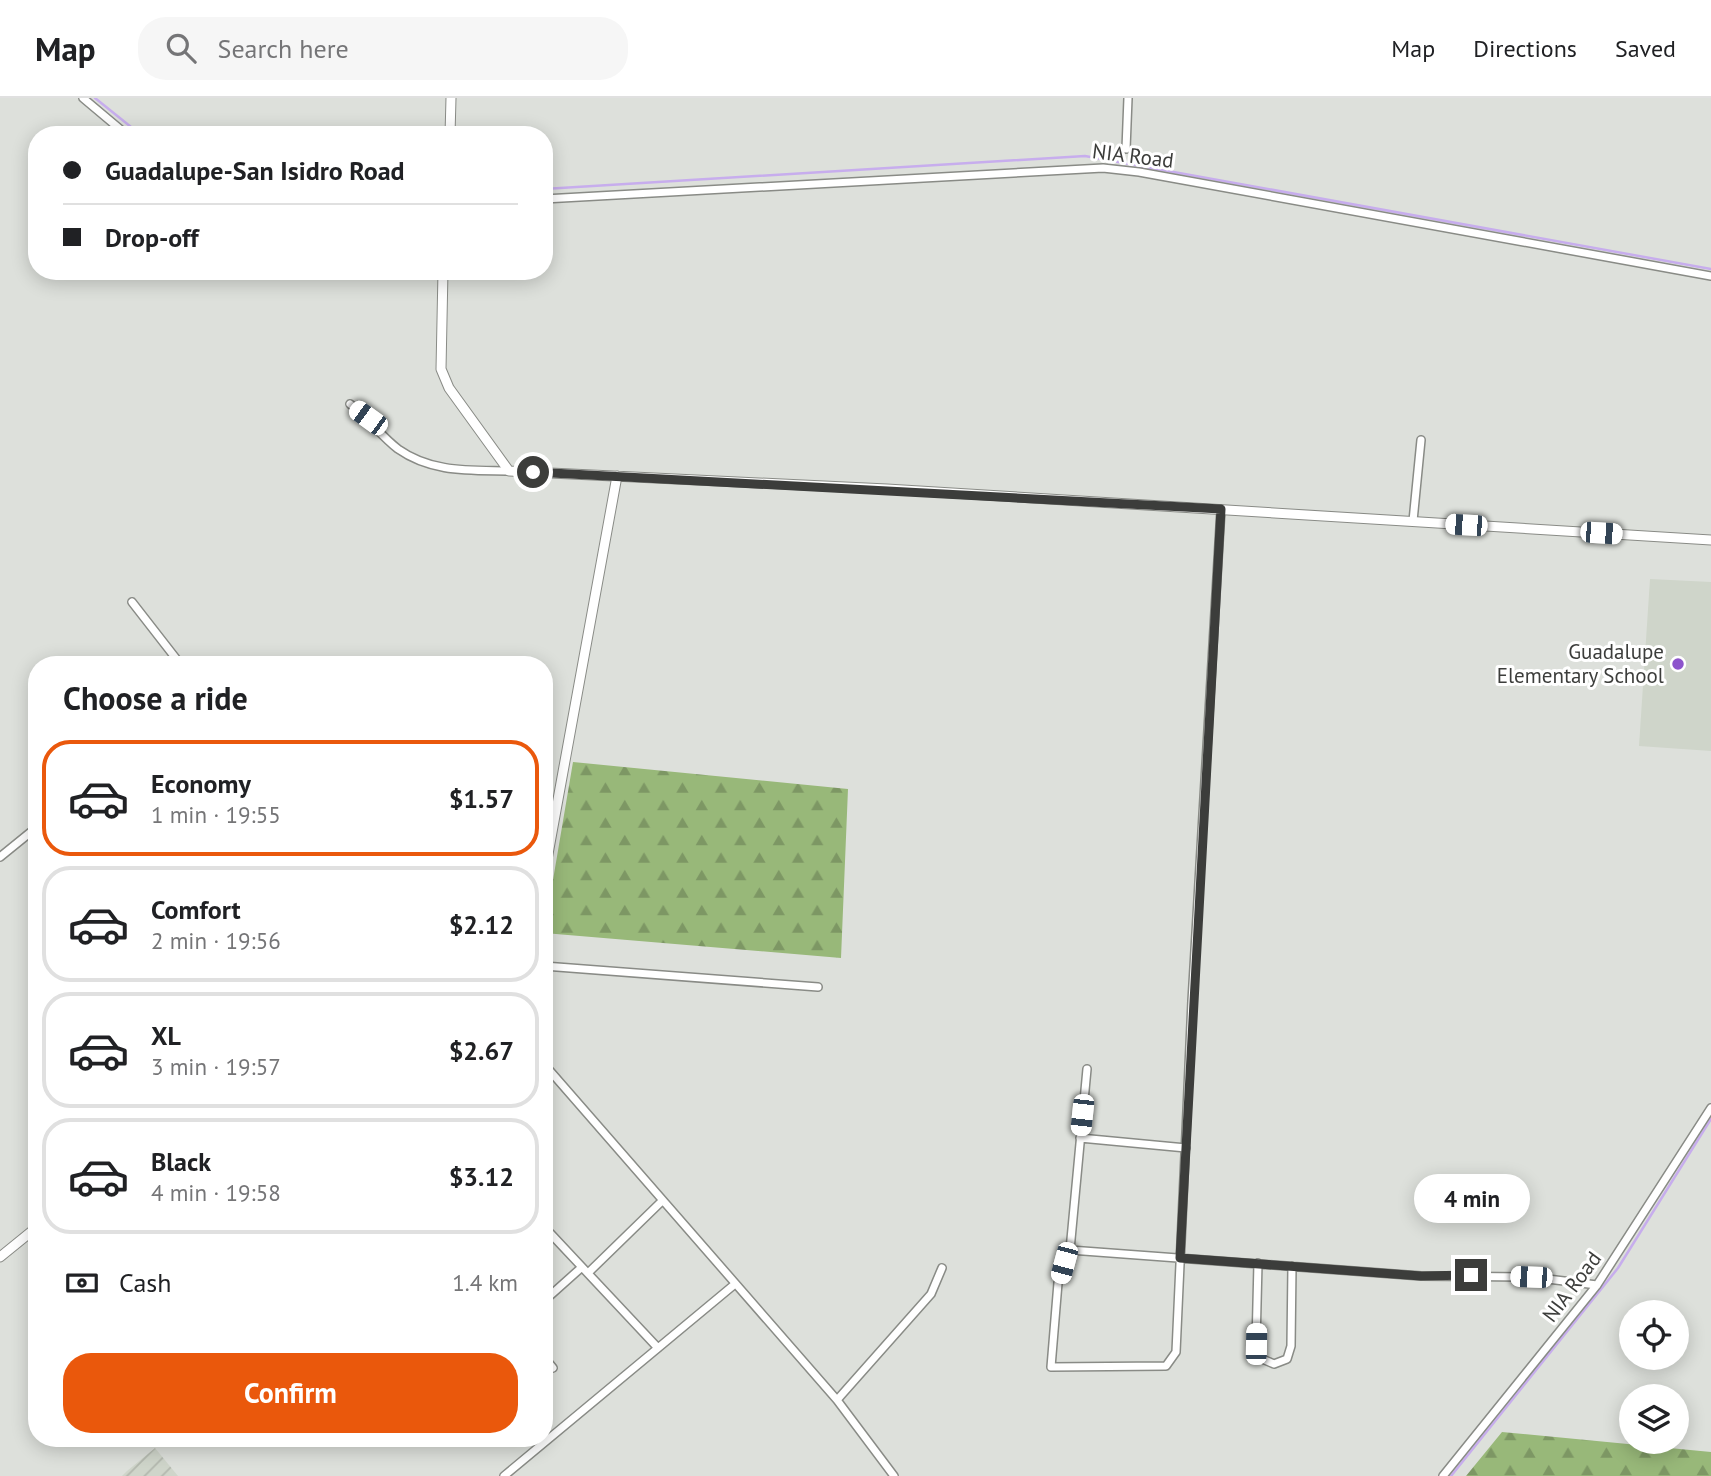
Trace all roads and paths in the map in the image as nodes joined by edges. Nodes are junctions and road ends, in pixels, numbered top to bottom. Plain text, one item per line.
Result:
1 (83, 98) edge
2 (451, 98) edge
3 (1128, 98) edge
4 (116, 126) edge
5 (450, 126) edge
6 (1126, 149) dead end
7 (553, 199) edge
8 (1711, 276) edge
9 (443, 280) edge
10 (350, 404) dead end
11 (1420, 440) dead end
12 (509, 471) junction
13 (617, 476) junction
14 (1221, 509) junction
15 (1413, 522) junction
16 (1711, 540) edge
17 (132, 602) dead end
18 (174, 656) edge
19 (553, 827) edge
20 (28, 834) edge
21 (0, 857) edge
22 (553, 967) edge
23 (818, 987) dead end
24 (1087, 1069) dead end
25 (553, 1074) edge
26 (1711, 1108) edge
27 (1080, 1138) junction
28 (1186, 1148) junction
29 (662, 1201) junction
30 (28, 1234) edge
31 (553, 1236) edge
32 (1070, 1250) junction
33 (0, 1257) edge
34 (1180, 1258) junction
35 (1258, 1263) junction
36 (1292, 1265) junction
37 (942, 1268) dead end
38 (585, 1270) junction
39 (735, 1284) junction
40 (1597, 1285) junction
41 (553, 1294) edge
42 (658, 1348) junction
43 (836, 1400) junction
44 (553, 1435) edge
45 (539, 1447) edge
46 (504, 1476) edge
47 (894, 1476) edge
48 (1443, 1476) edge

1 - 4 street
2 - 5 street
3 - 6 street
7 - 8 street, NIA Road
9 - 12 street
10 - 12 street
11 - 15 street
12 - 13 street
13 - 14 street
13 - 19 street
14 - 15 street
14 - 28 street
15 - 16 street
17 - 18 street
20 - 21 street
22 - 23 street
24 - 27 street
25 - 29 street
26 - 40 street, NIA Road
27 - 28 street
27 - 32 street
28 - 34 street
29 - 38 street
29 - 39 street
30 - 33 street
31 - 38 street
32 - 34 street
32 - 34 street
34 - 35 street
35 - 36 street
35 - 36 street
36 - 40 street
37 - 43 street
38 - 41 street
38 - 42 street
39 - 42 street
39 - 43 street
40 - 48 street, NIA Road
42 - 44 street
43 - 47 street
45 - 46 street

